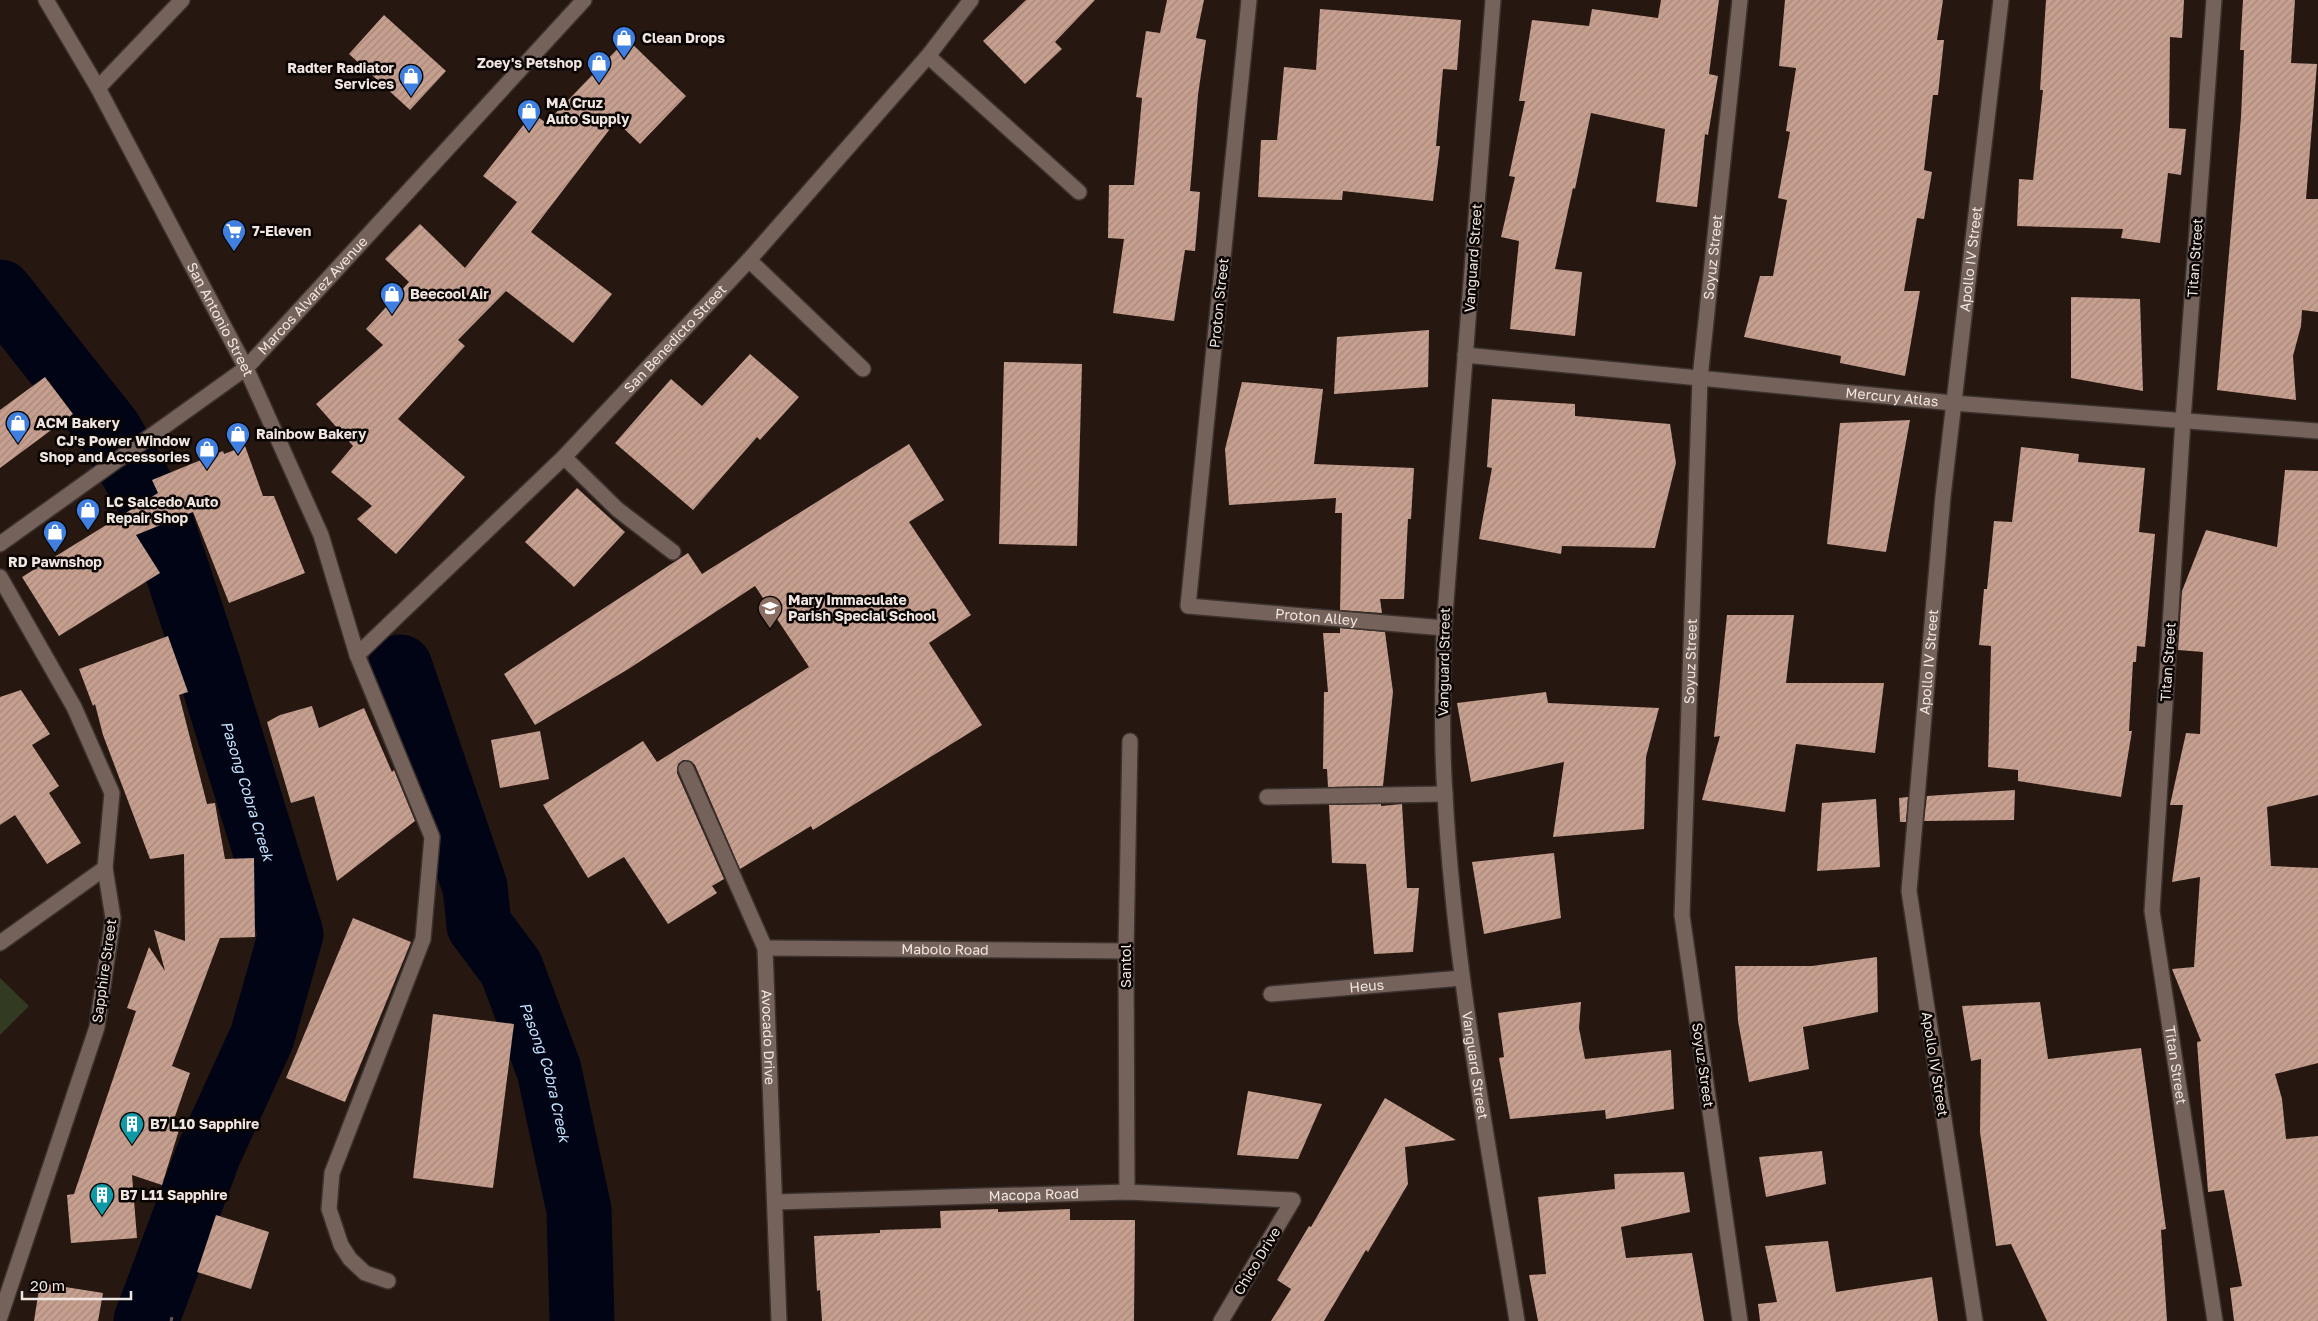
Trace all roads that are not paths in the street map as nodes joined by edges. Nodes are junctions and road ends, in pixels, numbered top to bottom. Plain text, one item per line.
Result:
1 (46, 0) edge
2 (182, 0) edge
3 (584, 0) edge
4 (971, 0) edge
5 (1249, 0) edge
6 (1493, 0) edge
7 (1740, 0) edge
8 (2001, 0) edge
9 (2214, 0) edge
10 (928, 56) junction
11 (98, 88) junction
12 (1079, 192) dead end
13 (749, 260) junction
14 (1465, 354) junction
15 (246, 368) junction
16 (863, 369) dead end
17 (1700, 378) junction
18 (1953, 403) junction
19 (2183, 420) junction
20 (2318, 431) edge
21 (564, 457) junction
22 (0, 544) edge
23 (673, 552) dead end
24 (0, 577) edge
25 (1188, 606) joint
26 (1444, 628) junction
27 (357, 655) junction
28 (1130, 741) dead end
29 (686, 769) dead end
30 (1444, 794) junction
31 (1267, 797) dead end
32 (106, 868) junction
33 (0, 943) edge
34 (765, 948) junction
35 (1126, 951) junction
36 (1462, 978) junction
37 (1271, 994) dead end
38 (1128, 1192) junction
39 (1293, 1200) joint
40 (775, 1202) junction
41 (388, 1281) dead end
42 (0, 1317) edge
43 (779, 1321) edge
44 (1221, 1321) edge
45 (1517, 1321) edge
46 (1740, 1321) edge
47 (1975, 1321) edge
48 (2215, 1321) edge

1 - 11 street, San Antonio Street
2 - 11 street
3 - 15 street, Marcos Alvarez Avenue
4 - 10 street, San Benedicto Street
5 - 25 street, Proton Street
6 - 14 street, Vanguard Street
7 - 17 street, Soyuz Street
8 - 18 street, Apollo IV Street
9 - 19 street, Titan Street
10 - 12 street
10 - 13 street, San Benedicto Street
11 - 15 street, San Antonio Street
13 - 16 street
13 - 21 street, San Benedicto Street
14 - 17 street, Mercury Atlas
14 - 26 street, Vanguard Street
15 - 22 street, Marcos Alvarez Avenue
15 - 27 street, San Antonio Street
17 - 18 street, Mercury Atlas
17 - 46 street, Soyuz Street
18 - 19 street, Mercury Atlas
18 - 47 street, Apollo IV Street
19 - 20 street, Mercury Atlas
19 - 48 street, Titan Street
21 - 23 street
21 - 27 street, San Benedicto Street
24 - 32 street, Sapphire Street
25 - 26 street, Proton Alley
26 - 30 street, Vanguard Street
27 - 41 street, San Antonio Street
28 - 35 street, Santol
29 - 34 street, Avocado Drive
30 - 31 street
30 - 36 street, Vanguard Street
32 - 33 street
32 - 42 street, Sapphire Street
34 - 35 street, Mabolo Road
34 - 40 street, Avocado Drive
35 - 38 street, Santol
36 - 37 street, Heus
36 - 45 street, Vanguard Street
38 - 39 street, Macopa Road
38 - 40 street, Macopa Road
39 - 44 street, Chico Drive
40 - 43 street, Avocado Drive

